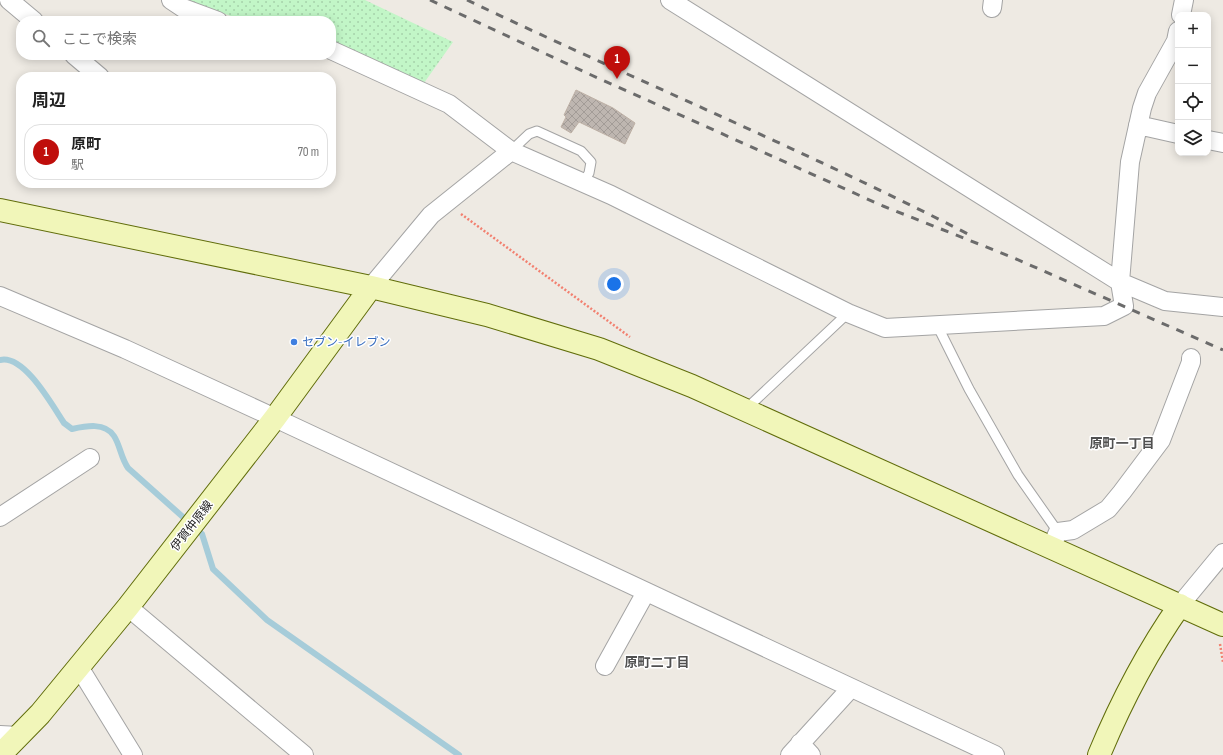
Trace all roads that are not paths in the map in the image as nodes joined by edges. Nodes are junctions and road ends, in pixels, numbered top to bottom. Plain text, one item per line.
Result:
1 (9, 0) edge
2 (171, 0) edge
3 (1184, 0) edge
4 (672, 1) edge
5 (1182, 12) edge
6 (28, 16) edge
7 (205, 16) edge
8 (1175, 43) edge
9 (336, 52) edge
10 (80, 60) edge
11 (94, 72) edge
12 (1138, 125) junction
13 (1175, 133) edge
14 (1211, 141) edge
15 (1223, 143) edge
16 (511, 151) junction
17 (583, 182) junction
18 (0, 210) edge
19 (1120, 282) junction
20 (371, 287) junction
21 (0, 296) edge
22 (1223, 307) edge
23 (848, 313) junction
24 (937, 325) junction
25 (1191, 358) dead end
26 (745, 410) junction
27 (275, 418) junction
28 (90, 458) dead end
29 (0, 517) edge
30 (1054, 540) junction
31 (1223, 553) edge
32 (646, 592) junction
33 (1180, 605) junction
34 (128, 607) junction
35 (1223, 625) edge
36 (605, 666) dead end
37 (79, 667) junction
38 (851, 688) junction
39 (9, 736) edge
40 (800, 751) edge
41 (0, 755) edge
42 (133, 755) edge
43 (304, 755) edge
44 (995, 755) edge
45 (1100, 755) edge

1 - 6 street
2 - 7 street
3 - 5 street
4 - 19 street
8 - 12 street
9 - 16 street
10 - 11 street
12 - 13 street
12 - 19 street
14 - 15 street
16 - 17 street
16 - 17 lane
16 - 20 street
17 - 23 street
18 - 20 main road
19 - 22 street
19 - 24 street
20 - 26 main road
20 - 27 main road, 伊賀仲原線
21 - 27 street
23 - 24 street
23 - 26 lane
24 - 30 lane
25 - 30 street
26 - 30 main road
27 - 32 street
27 - 34 main road, 伊賀仲原線
28 - 29 street
30 - 33 main road
31 - 33 street
32 - 36 street
32 - 38 street
33 - 35 main road
33 - 45 main road
34 - 37 main road, 伊賀仲原線
34 - 43 street
37 - 39 main road, 伊賀仲原線
37 - 42 street
38 - 40 street
38 - 44 street
39 - 41 main road, 伊賀仲原線

